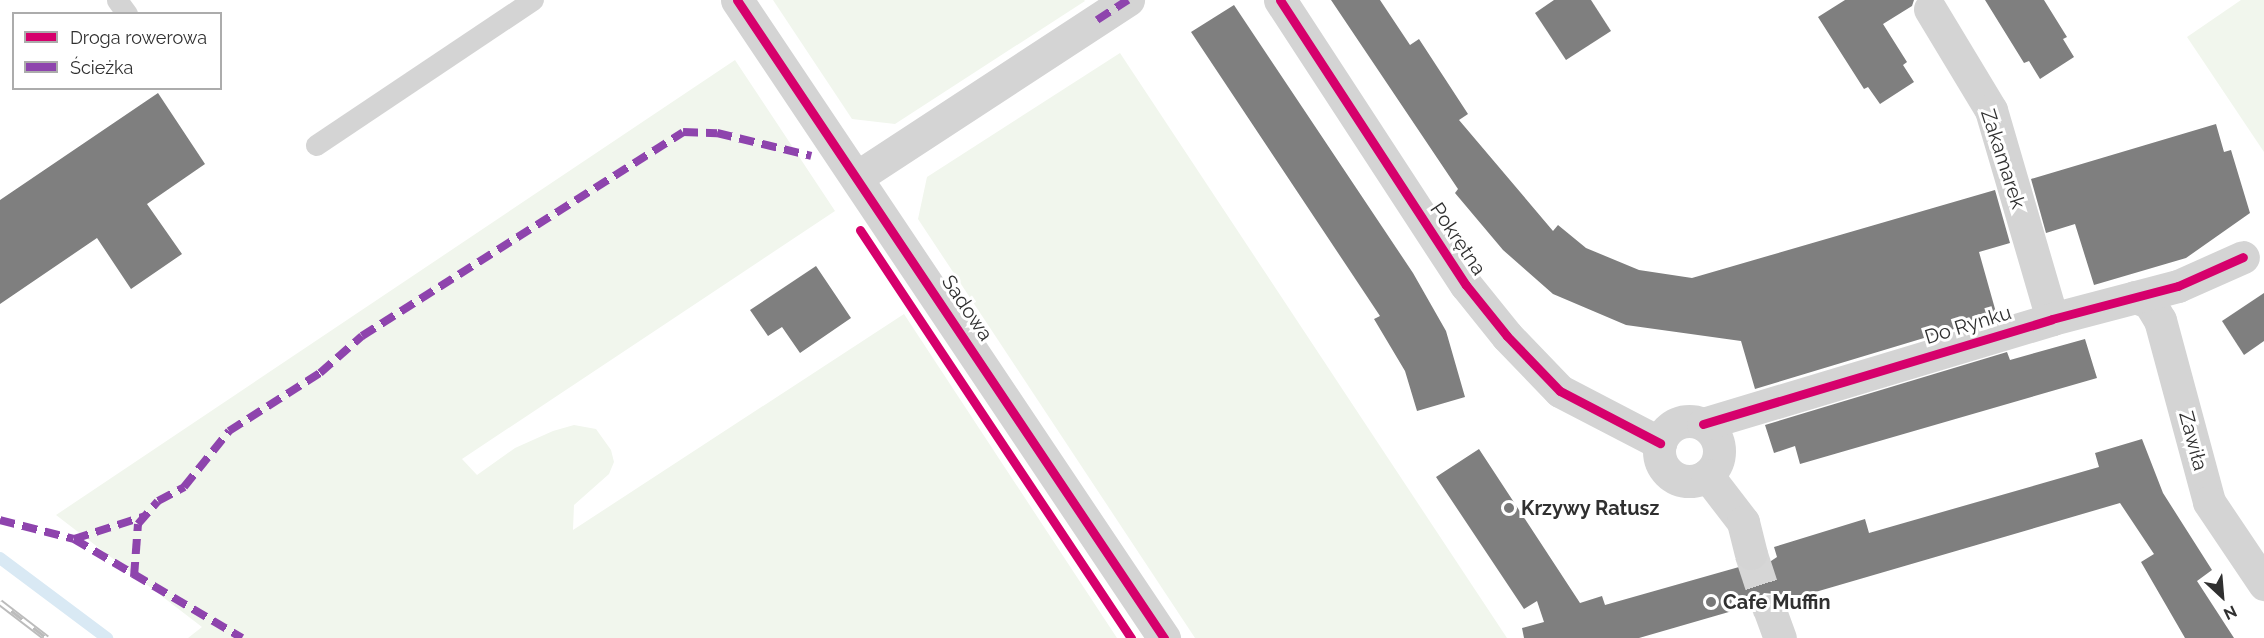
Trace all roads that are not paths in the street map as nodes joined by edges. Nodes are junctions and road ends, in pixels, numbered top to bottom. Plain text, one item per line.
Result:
1 (532, 0) edge
2 (737, 0) edge
3 (1128, 0) edge
4 (1280, 0) edge
5 (1930, 9) dead end
6 (316, 145) dead end
7 (857, 177) junction
8 (2243, 257) dead end
9 (2135, 297) junction
10 (2052, 319) junction
11 (1703, 424) junction
12 (1660, 443) junction
13 (1707, 475) junction
14 (1751, 553) tunnel mouth
15 (2264, 584) edge
16 (1164, 638) edge

1 - 6 lane
2 - 7 street, Sadowa
3 - 7 street
4 - 12 street, Pokrętna
5 - 10 street, Zakamarek
7 - 16 street, Sadowa
8 - 9 street, Do Rynku
9 - 10 street, Do Rynku
9 - 15 street, Zawiła
10 - 11 street, Do Rynku
11 - 12 street
11 - 13 street
12 - 13 street
13 - 14 street

